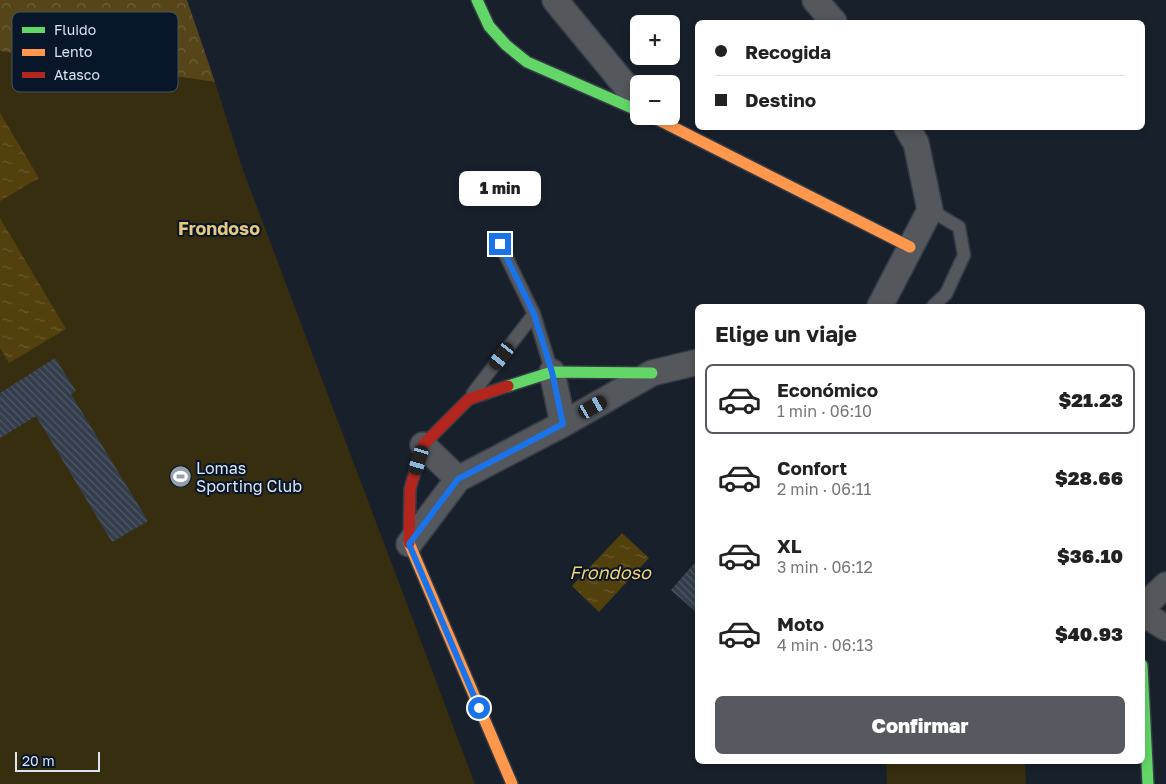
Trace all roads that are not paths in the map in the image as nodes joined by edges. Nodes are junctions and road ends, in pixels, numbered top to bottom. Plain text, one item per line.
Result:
1 (477, 0) edge
2 (555, 0) edge
3 (815, 0) edge
4 (832, 20) edge
5 (630, 91) edge
6 (630, 107) edge
7 (669, 125) edge
8 (908, 130) edge
9 (930, 210) junction
10 (500, 244) dead end
11 (910, 247) junction
12 (881, 304) edge
13 (935, 304) edge
14 (534, 314) junction
15 (695, 363) edge
16 (552, 372) junction
17 (652, 374) junction
18 (469, 399) junction
19 (563, 424) junction
20 (423, 445) junction
21 (458, 479) junction
22 (409, 544) junction
23 (1166, 584) edge
24 (1145, 605) edge
25 (1145, 615) edge
26 (1166, 628) edge
27 (1145, 724) edge
28 (512, 784) edge
29 (1148, 784) edge

1 - 6 street
2 - 5 street
3 - 4 street
7 - 11 street
8 - 9 street
9 - 11 street
9 - 13 lane
10 - 14 lane
11 - 12 street
14 - 16 lane
14 - 18 lane
15 - 17 street
16 - 17 street
16 - 18 street
16 - 19 street
17 - 19 street
18 - 20 street
19 - 21 street
20 - 21 street
20 - 22 street
21 - 22 street
22 - 28 street
23 - 24 street
25 - 26 street
27 - 29 street

